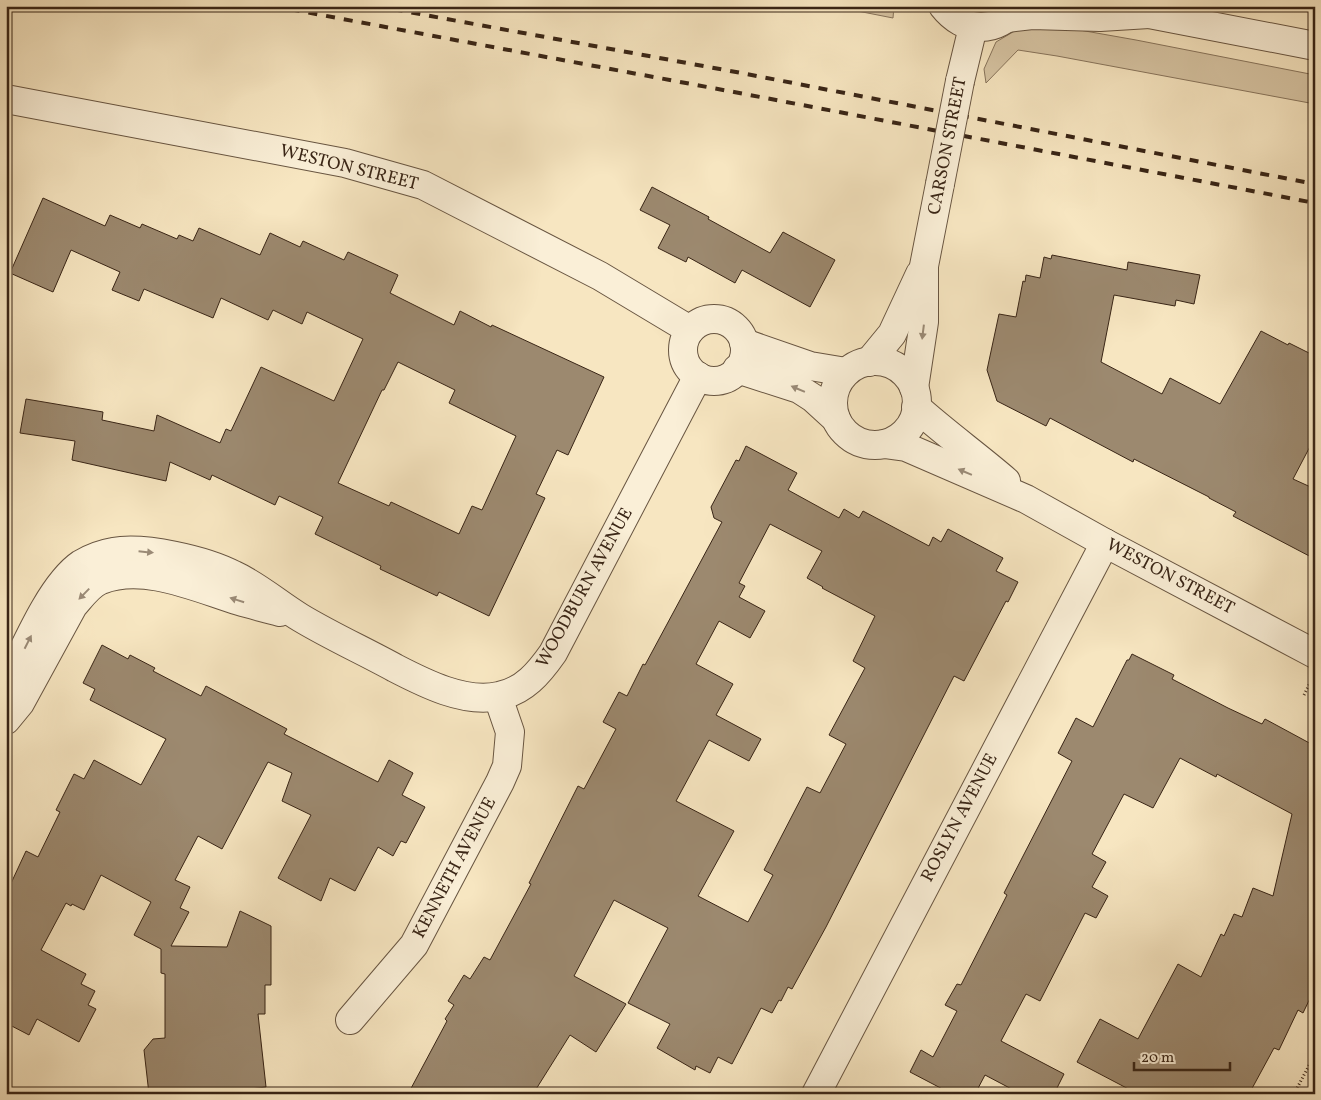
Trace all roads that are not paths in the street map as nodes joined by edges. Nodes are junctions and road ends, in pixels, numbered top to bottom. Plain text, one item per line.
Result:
1 (943, 6) edge
2 (1141, 10) edge
3 (1012, 12) edge
4 (973, 27) junction
5 (1315, 46) edge
6 (6, 98) edge
7 (924, 266) junction
8 (690, 330) junction
9 (744, 343) junction
10 (858, 367) junction
11 (738, 369) junction
12 (698, 376) junction
13 (915, 398) junction
14 (836, 419) junction
15 (884, 444) junction
16 (1026, 498) junction
17 (1105, 543) junction
18 (300, 618) junction
19 (1315, 654) edge
20 (6, 686) edge
21 (498, 696) junction
22 (6, 720) edge
23 (350, 1020) dead end
24 (816, 1094) edge

1 - 4 street
2 - 3 street
2 - 5 street
3 - 4 street
4 - 7 street, CARSON STREET, bridge
6 - 8 street, WESTON STREET
7 - 10 street, CARSON STREET
7 -> 13 street, CARSON STREET
8 - 9 street
8 - 12 street
9 - 10 street
9 - 11 street
10 - 13 street
10 - 14 street
11 - 12 street
14 -> 11 street
12 - 21 street, WOODBURN AVENUE
13 - 15 street
13 - 16 street, WESTON STREET
14 - 15 street
16 -> 15 street, WESTON STREET
16 - 17 street, WESTON STREET
17 - 19 street, WESTON STREET
17 - 24 street, ROSLYN AVENUE
20 -> 18 street, WOODBURN AVENUE
18 - 21 street, WOODBURN AVENUE
18 -> 22 street, WOODBURN AVENUE
21 - 23 street, KENNETH AVENUE

